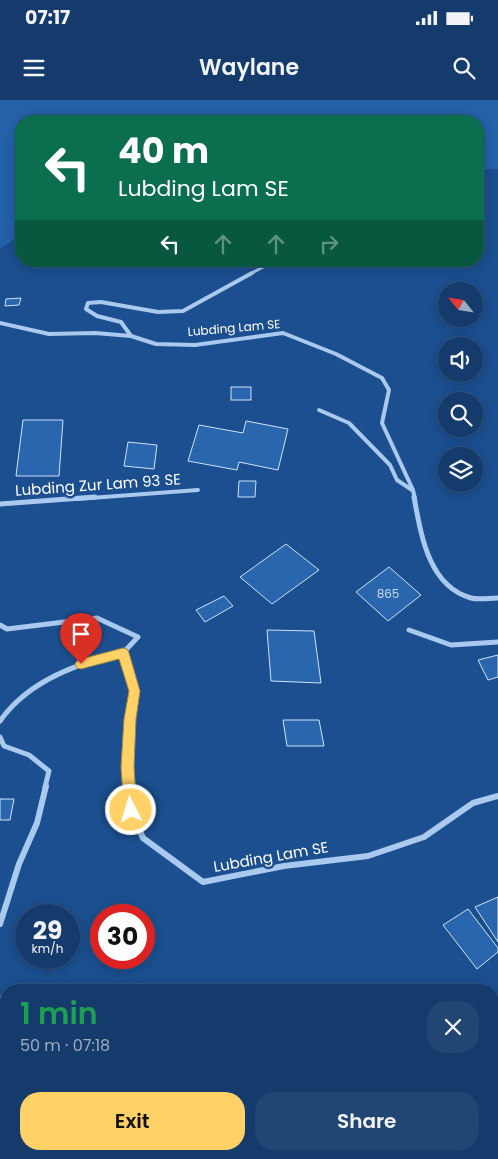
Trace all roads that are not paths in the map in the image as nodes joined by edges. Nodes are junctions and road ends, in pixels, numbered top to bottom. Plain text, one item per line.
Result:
1 (263, 267) edge
2 (0, 323) edge
3 (131, 336) junction
4 (319, 410) dead end
5 (198, 490) dead end
6 (413, 490) junction
7 (0, 504) edge
8 (498, 598) edge
9 (0, 625) edge
10 (409, 630) dead end
11 (498, 642) edge
12 (123, 653) junction
13 (0, 721) edge
14 (0, 737) edge
15 (498, 796) edge
16 (0, 924) edge

1 - 3 street, Lubding Lam SE
2 - 3 street
3 - 6 street, Lubding Lam SE
4 - 6 street
5 - 7 street, Lubding Zur Lam 93 SE
6 - 8 street, Lubding Lam SE
9 - 12 street
10 - 11 street
12 - 13 street
12 - 15 street, Lubding Lam SE
14 - 16 street

